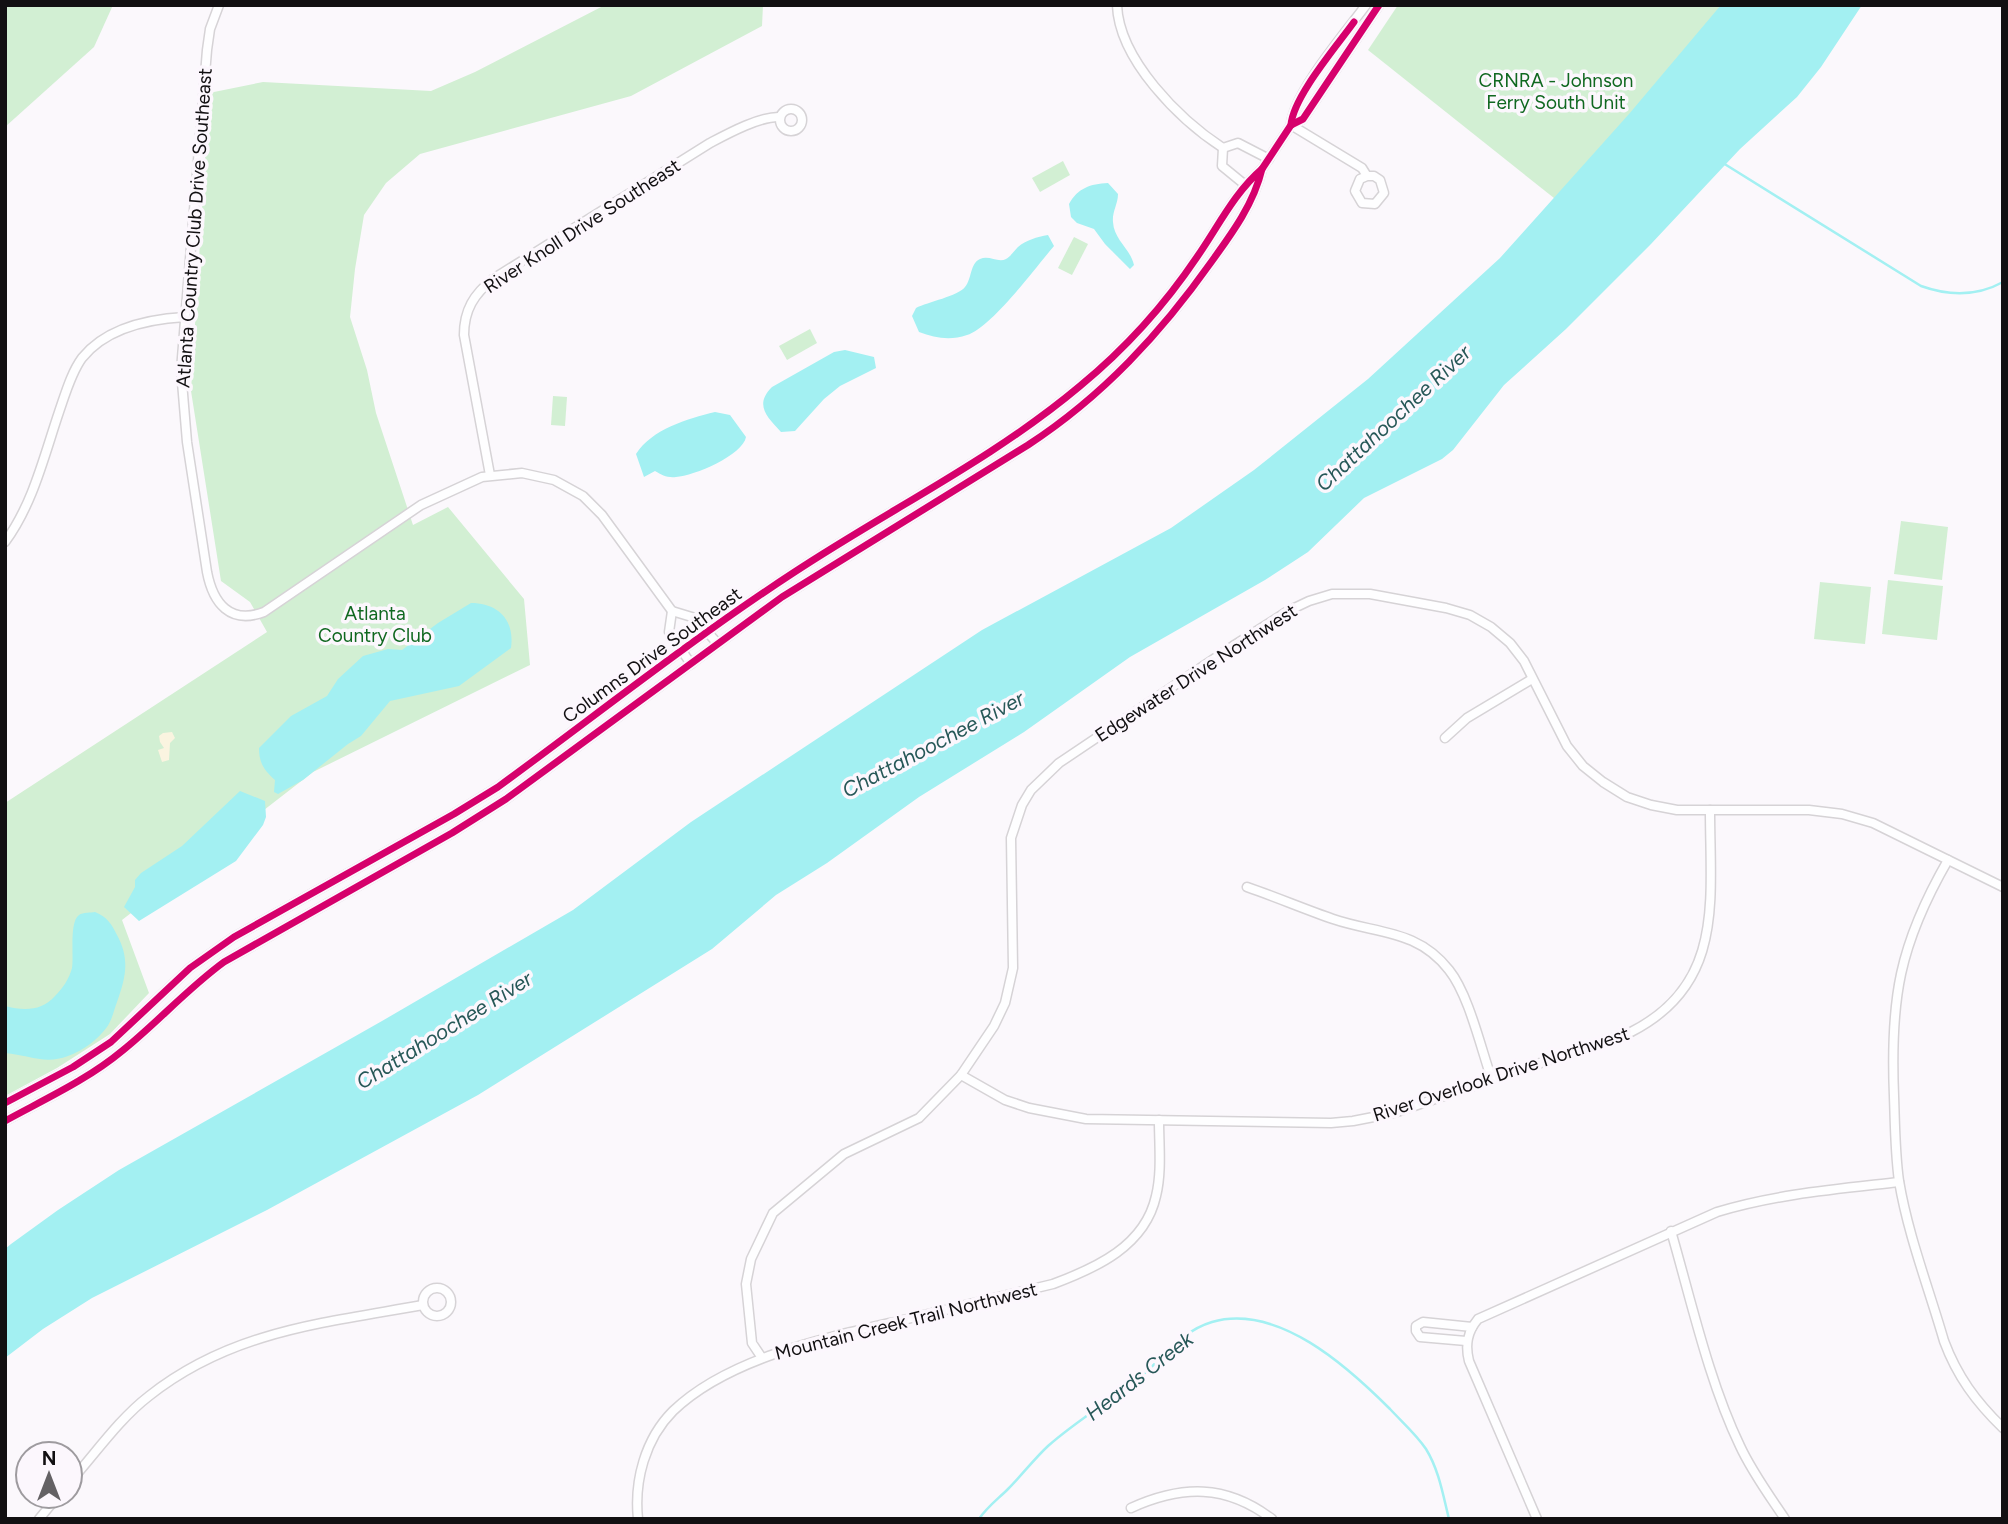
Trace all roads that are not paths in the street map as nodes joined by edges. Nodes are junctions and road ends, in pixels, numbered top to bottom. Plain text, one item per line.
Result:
1 (219, 5) edge
2 (1117, 5) edge
3 (1366, 5) edge
4 (1379, 5) edge
5 (780, 117) dead end
6 (1291, 125) junction
7 (1223, 148) junction
8 (1269, 159) junction
9 (1262, 169) junction
10 (1367, 176) dead end
11 (1244, 184) junction
12 (185, 317) junction
13 (490, 475) junction
14 (9, 530) edge
15 (5, 542) edge
16 (672, 611) junction
17 (709, 633) junction
18 (718, 644) junction
19 (682, 653) junction
20 (691, 664) junction
21 (1532, 679) junction
22 (1445, 738) dead end
23 (1710, 810) junction
24 (1948, 860) junction
25 (1247, 887) dead end
26 (2003, 887) edge
27 (961, 1075) junction
28 (1492, 1080) junction
29 (5, 1103) edge
30 (1159, 1120) junction
31 (5, 1121) edge
32 (1899, 1182) junction
33 (1671, 1231) junction
34 (422, 1305) dead end
35 (1472, 1327) junction
36 (1466, 1341) junction
37 (762, 1358) junction
38 (2003, 1428) edge
39 (84, 1466) edge
40 (1130, 1508) dead end
41 (638, 1519) edge
42 (1272, 1519) edge
43 (1537, 1519) edge
44 (1785, 1519) edge

1 - 12 street, Atlanta Country Club Drive Southeast
2 - 7 street
3 - 6 street, Columns Drive Southeast
4 - 6 street, Columns Drive Southeast
5 - 13 street, River Knoll Drive Southeast
6 - 8 street, Columns Drive Southeast
6 - 10 street
7 - 8 street
7 - 11 street
8 - 9 street, Columns Drive Southeast
9 - 11 street, Columns Drive Southeast
9 - 18 street, Columns Drive Southeast
11 - 17 street, Columns Drive Southeast
12 - 13 street, Atlanta Country Club Drive Southeast
12 - 14 street
13 - 16 street, Atlanta Country Club Drive Southeast
14 - 15 street
16 - 17 street, Atlanta Country Club Drive Southeast
16 - 19 street, Atlanta Country Club Drive Southeast
17 - 18 street, Atlanta Country Club Drive Southeast
17 - 19 street, Columns Drive Southeast
18 - 20 street, Columns Drive Southeast
19 - 20 street, Atlanta Country Club Drive Southeast
19 - 29 street, Columns Drive Southeast
20 - 31 street, Columns Drive Southeast
21 - 22 street
21 - 23 street, Edgewater Drive Northwest
21 - 27 street, Edgewater Drive Northwest
23 - 24 street, Edgewater Drive Northwest
23 - 28 street, River Overlook Drive Northwest
24 - 26 street, Edgewater Drive Northwest
24 - 32 street
25 - 28 street
27 - 30 street, River Overlook Drive Northwest
27 - 37 street, Edgewater Drive Northwest
28 - 30 street, River Overlook Drive Northwest
30 - 37 street, Mountain Creek Trail Northwest
32 - 33 street
32 - 38 street
33 - 35 street
33 - 44 street
34 - 39 street
35 - 36 street
35 - 36 street
36 - 43 street
37 - 41 street, Mountain Creek Trail Northwest
40 - 42 street

